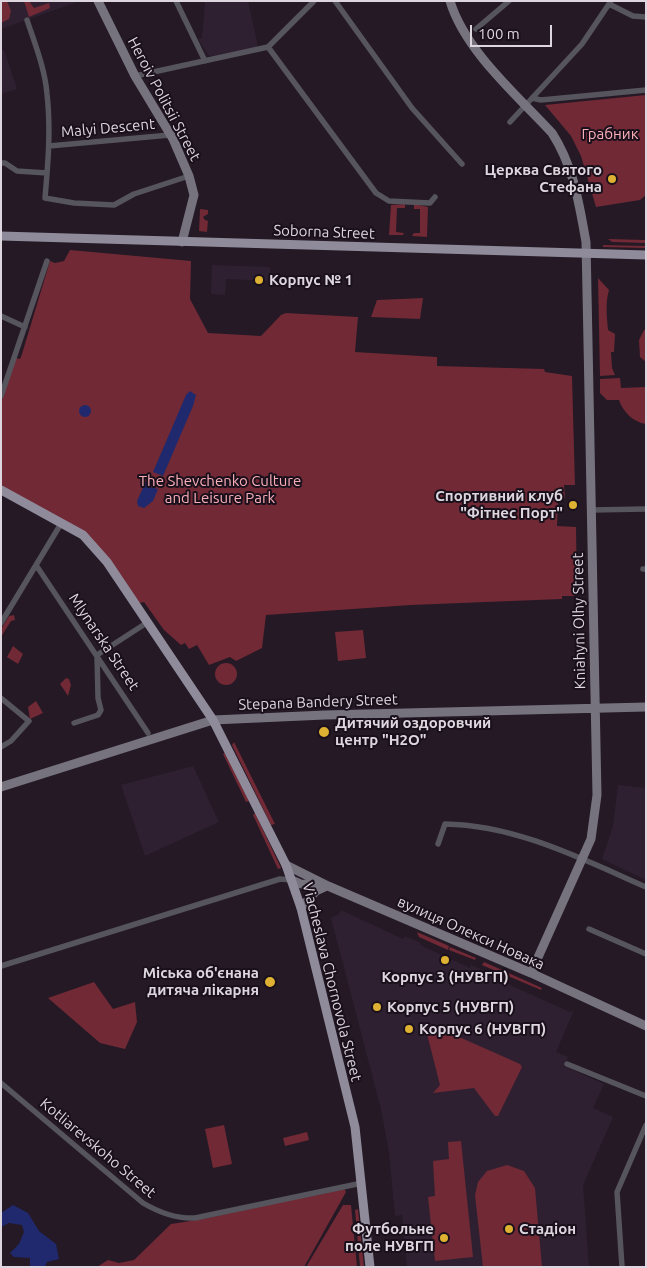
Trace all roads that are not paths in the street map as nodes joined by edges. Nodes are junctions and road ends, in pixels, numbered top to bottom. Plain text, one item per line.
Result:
1 (98, 1) edge
2 (176, 1) edge
3 (314, 1) edge
4 (335, 1) edge
5 (450, 1) edge
6 (509, 1) edge
7 (610, 2) edge
8 (646, 17) edge
9 (27, 20) dead end
10 (476, 29) dead end
11 (268, 47) junction
12 (205, 61) junction
13 (134, 76) junction
14 (646, 90) edge
15 (529, 101) junction
16 (510, 122) dead end
17 (170, 135) junction
18 (49, 146) junction
19 (1, 163) edge
20 (462, 164) dead end
21 (47, 173) junction
22 (189, 176) junction
23 (435, 196) dead end
24 (1, 236) edge
25 (182, 242) junction
26 (585, 254) junction
27 (646, 255) edge
28 (47, 261) dead end
29 (1, 316) edge
30 (26, 327) junction
31 (1, 396) edge
32 (1, 490) edge
33 (646, 509) edge
34 (591, 510) junction
35 (62, 522) junction
36 (36, 565) junction
37 (148, 622) junction
38 (1, 623) edge
39 (97, 655) junction
40 (1, 698) edge
41 (646, 707) edge
42 (594, 708) junction
43 (214, 720) junction
44 (74, 723) dead end
45 (148, 733) dead end
46 (1, 746) edge
47 (1, 787) edge
48 (438, 844) dead end
49 (584, 859) junction
50 (286, 864) junction
51 (306, 874) junction
52 (292, 880) junction
53 (328, 886) junction
54 (646, 887) edge
55 (301, 908) junction
56 (589, 930) dead end
57 (646, 954) edge
58 (1, 966) edge
59 (531, 973) junction
60 (646, 1026) edge
61 (568, 1064) dead end
62 (1, 1083) edge
63 (646, 1096) edge
64 (646, 1125) edge
65 (362, 1183) junction
66 (370, 1267) edge
67 (622, 1267) edge

1 - 13 street, Heroiv Politsii Street
2 - 12 street
3 - 11 street
4 - 20 street
5 - 15 street, Kniahyni Olhy Street
6 - 10 street
7 - 8 street
7 - 15 street
9 - 18 street
11 - 12 street
11 - 23 street
12 - 13 street
13 - 17 street, Heroiv Politsii Street
14 - 15 street
15 - 16 street
15 - 26 street, Kniahyni Olhy Street
17 - 18 street, Malyi Descent
17 - 22 street, Heroiv Politsii Street
18 - 21 street
19 - 21 street
21 - 22 street
22 - 25 street, Heroiv Politsii Street
24 - 25 main road, Soborna Street
25 - 26 main road, Soborna Street
26 - 27 main road, Soborna Street
26 - 34 street, Kniahyni Olhy Street
28 - 30 street
29 - 30 street
30 - 31 street
32 - 35 main road, Viacheslava Chornovola Street
33 - 34 street
34 - 42 street, Kniahyni Olhy Street
35 - 36 street
35 - 37 main road, Viacheslava Chornovola Street
36 - 38 street
36 - 39 street, Mlynarska Street
37 - 39 street
37 - 43 main road, Viacheslava Chornovola Street
39 - 44 street
39 - 45 street, Mlynarska Street
40 - 46 street
41 - 42 street, Stepana Bandery Street
42 - 43 street, Stepana Bandery Street
42 - 49 street, Kniahyni Olhy Street
43 - 47 street, Stepana Bandery Street
43 - 50 main road, Viacheslava Chornovola Street
48 - 49 street
49 - 54 street
49 - 59 street, Kniahyni Olhy Street
50 - 51 street, вулиця Олекси Новака
50 - 52 main road, Viacheslava Chornovola Street
51 - 52 street
51 - 53 street, вулиця Олекси Новака
52 - 53 street
52 - 55 main road, Viacheslava Chornovola Street
52 - 58 street
53 - 55 street
53 - 59 street, вулиця Олекси Новака
55 - 65 main road, Viacheslava Chornovola Street
56 - 57 street
59 - 60 street, вулиця Олекси Новака
61 - 63 street
62 - 65 street, Kotliarevskoho Street
64 - 67 street
65 - 66 main road, Viacheslava Chornovola Street

